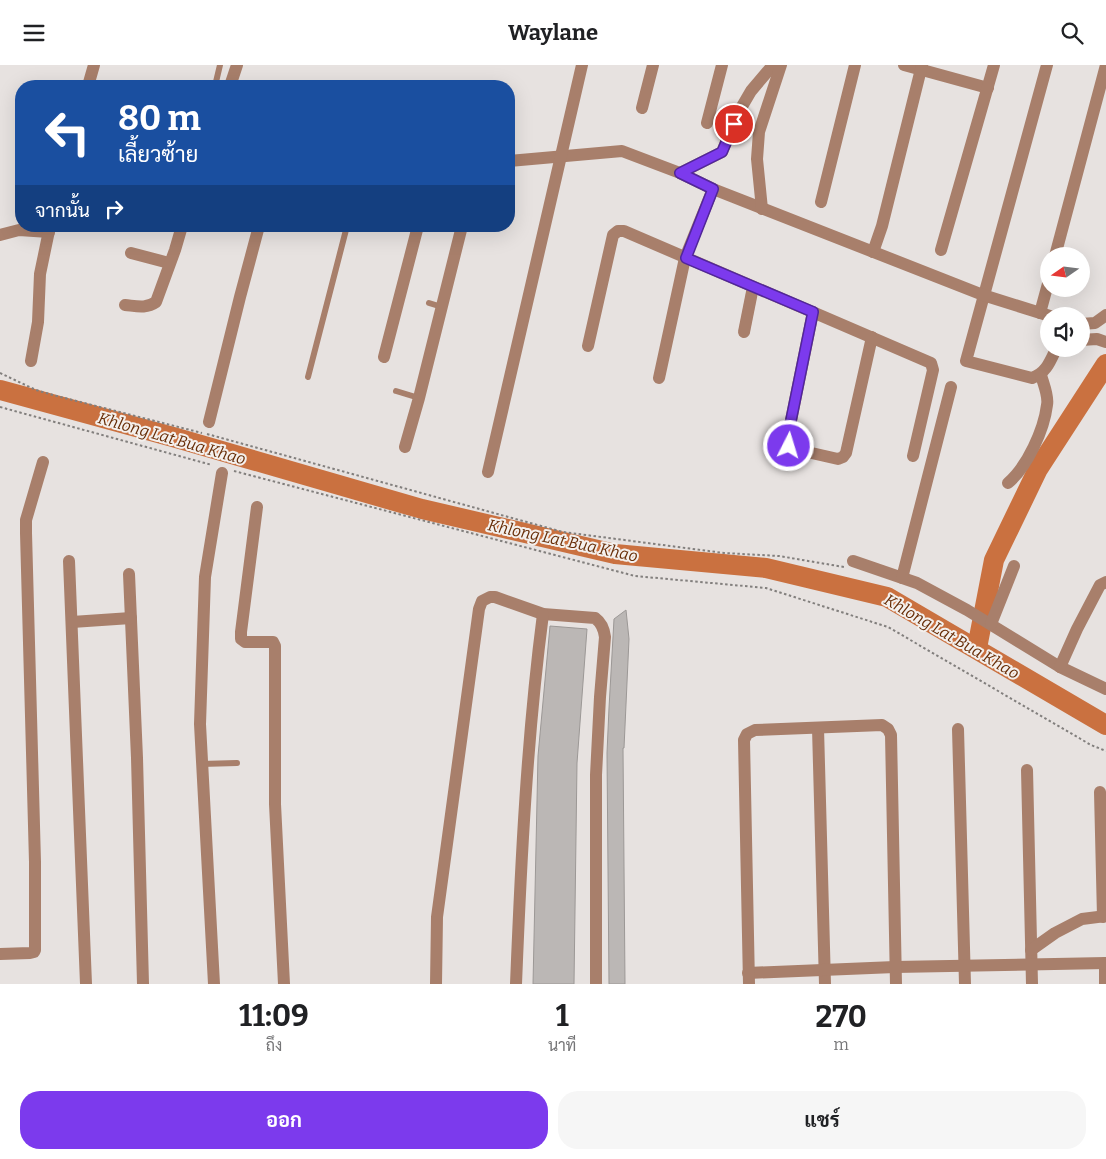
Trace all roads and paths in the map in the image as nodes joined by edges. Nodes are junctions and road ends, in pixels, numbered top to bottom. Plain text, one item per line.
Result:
1 (94, 65) edge
2 (220, 65) edge
3 (237, 65) edge
4 (582, 65) edge
5 (653, 65) edge
6 (722, 65) edge
7 (773, 65) edge
8 (781, 65) edge
9 (855, 65) edge
10 (904, 65) edge
11 (994, 65) edge
12 (1047, 65) edge
13 (1106, 65) edge
14 (922, 67) edge
15 (90, 80) edge
16 (216, 80) edge
17 (232, 80) edge
18 (988, 88) junction
19 (642, 108) dead end
20 (707, 123) dead end
21 (561, 157) junction
22 (515, 161) edge
23 (680, 173) junction
24 (713, 189) junction
25 (821, 202) dead end
26 (762, 209) junction
27 (15, 231) edge
28 (49, 232) edge
29 (180, 232) edge
30 (257, 232) edge
31 (345, 232) edge
32 (416, 232) edge
33 (461, 232) edge
34 (0, 235) edge
35 (1057, 247) edge
36 (941, 250) dead end
37 (874, 252) junction
38 (131, 253) dead end
39 (686, 258) junction
40 (169, 263) junction
41 (753, 287) junction
42 (983, 295) junction
43 (429, 303) dead end
44 (125, 305) dead end
45 (442, 307) junction
46 (813, 312) junction
47 (1040, 313) edge
48 (1106, 315) edge
49 (1090, 323) edge
50 (744, 332) dead end
51 (872, 337) junction
52 (588, 345) dead end
53 (384, 357) dead end
54 (1052, 357) edge
55 (31, 361) dead end
56 (0, 373) edge
57 (1041, 375) junction
58 (308, 377) dead end
59 (659, 378) dead end
60 (951, 387) dead end
61 (396, 391) dead end
62 (419, 398) junction
63 (0, 407) edge
64 (209, 422) dead end
65 (405, 447) dead end
66 (913, 456) dead end
67 (43, 462) dead end
68 (221, 470) junction
69 (488, 472) dead end
70 (1008, 483) dead end
71 (257, 507) dead end
72 (69, 561) dead end
73 (851, 565) joint
74 (1014, 566) dead end
75 (129, 574) dead end
76 (902, 578) junction
77 (1106, 581) edge
78 (543, 614) junction
79 (131, 618) junction
80 (72, 621) junction
81 (994, 626) junction
82 (1060, 667) junction
83 (1106, 689) edge
84 (818, 728) junction
85 (958, 729) dead end
86 (1106, 751) edge
87 (237, 763) dead end
88 (201, 764) junction
89 (1027, 770) dead end
90 (1100, 791) dead end
91 (1105, 917) edge
92 (1032, 950) junction
93 (0, 954) edge
94 (1105, 963) edge
95 (1032, 964) junction
96 (964, 965) junction
97 (895, 967) junction
98 (824, 969) junction
99 (748, 979) edge
100 (86, 984) edge
101 (144, 984) edge
102 (214, 984) edge
103 (284, 984) edge
104 (436, 984) edge
105 (516, 984) edge
106 (596, 984) edge
107 (825, 984) edge
108 (896, 984) edge
109 (965, 984) edge
110 (1032, 984) edge
111 (1105, 984) edge

1 - 15 street
2 - 16 lane
3 - 17 street
4 - 21 street
5 - 19 street
6 - 20 street
7 - 23 street
8 - 26 street
9 - 25 street
10 - 14 street
11 - 18 street
12 - 42 street
13 - 35 street
14 - 18 street
14 - 37 street
18 - 36 street
21 - 22 street
21 - 23 street
21 - 69 street
23 - 24 street
24 - 26 street
24 - 39 street
26 - 37 street
27 - 34 street
28 - 55 street
29 - 40 street
30 - 64 street
31 - 58 lane
32 - 53 street
33 - 45 street
37 - 42 street
38 - 40 street
39 - 41 street
39 - 52 street
39 - 59 street
40 - 44 street
41 - 46 street
41 - 50 street
42 - 47 street
42 - 57 street
43 - 45 lane
45 - 62 street
46 - 51 street
46 - 51 street
48 - 49 street
51 - 66 street
54 - 57 street
56 - 73 path
57 - 70 street
60 - 76 street
61 - 62 lane
62 - 65 street
63 - 68 path
67 - 93 street
68 - 86 path
68 - 88 street
71 - 103 street
72 - 80 street
73 - 76 street
74 - 81 street
75 - 79 street
76 - 81 street
77 - 82 street
78 - 104 street
78 - 105 street
78 - 106 street
79 - 80 street
79 - 101 street
80 - 100 street
81 - 82 street
82 - 83 street
84 - 97 street
84 - 98 street
84 - 99 street
85 - 96 street
87 - 88 lane
88 - 102 street
89 - 92 street
90 - 91 street
91 - 92 street
92 - 95 street
94 - 95 street
94 - 111 street
95 - 96 street
95 - 110 street
96 - 97 street
96 - 109 street
97 - 98 street
97 - 108 street
98 - 99 street
98 - 107 street

